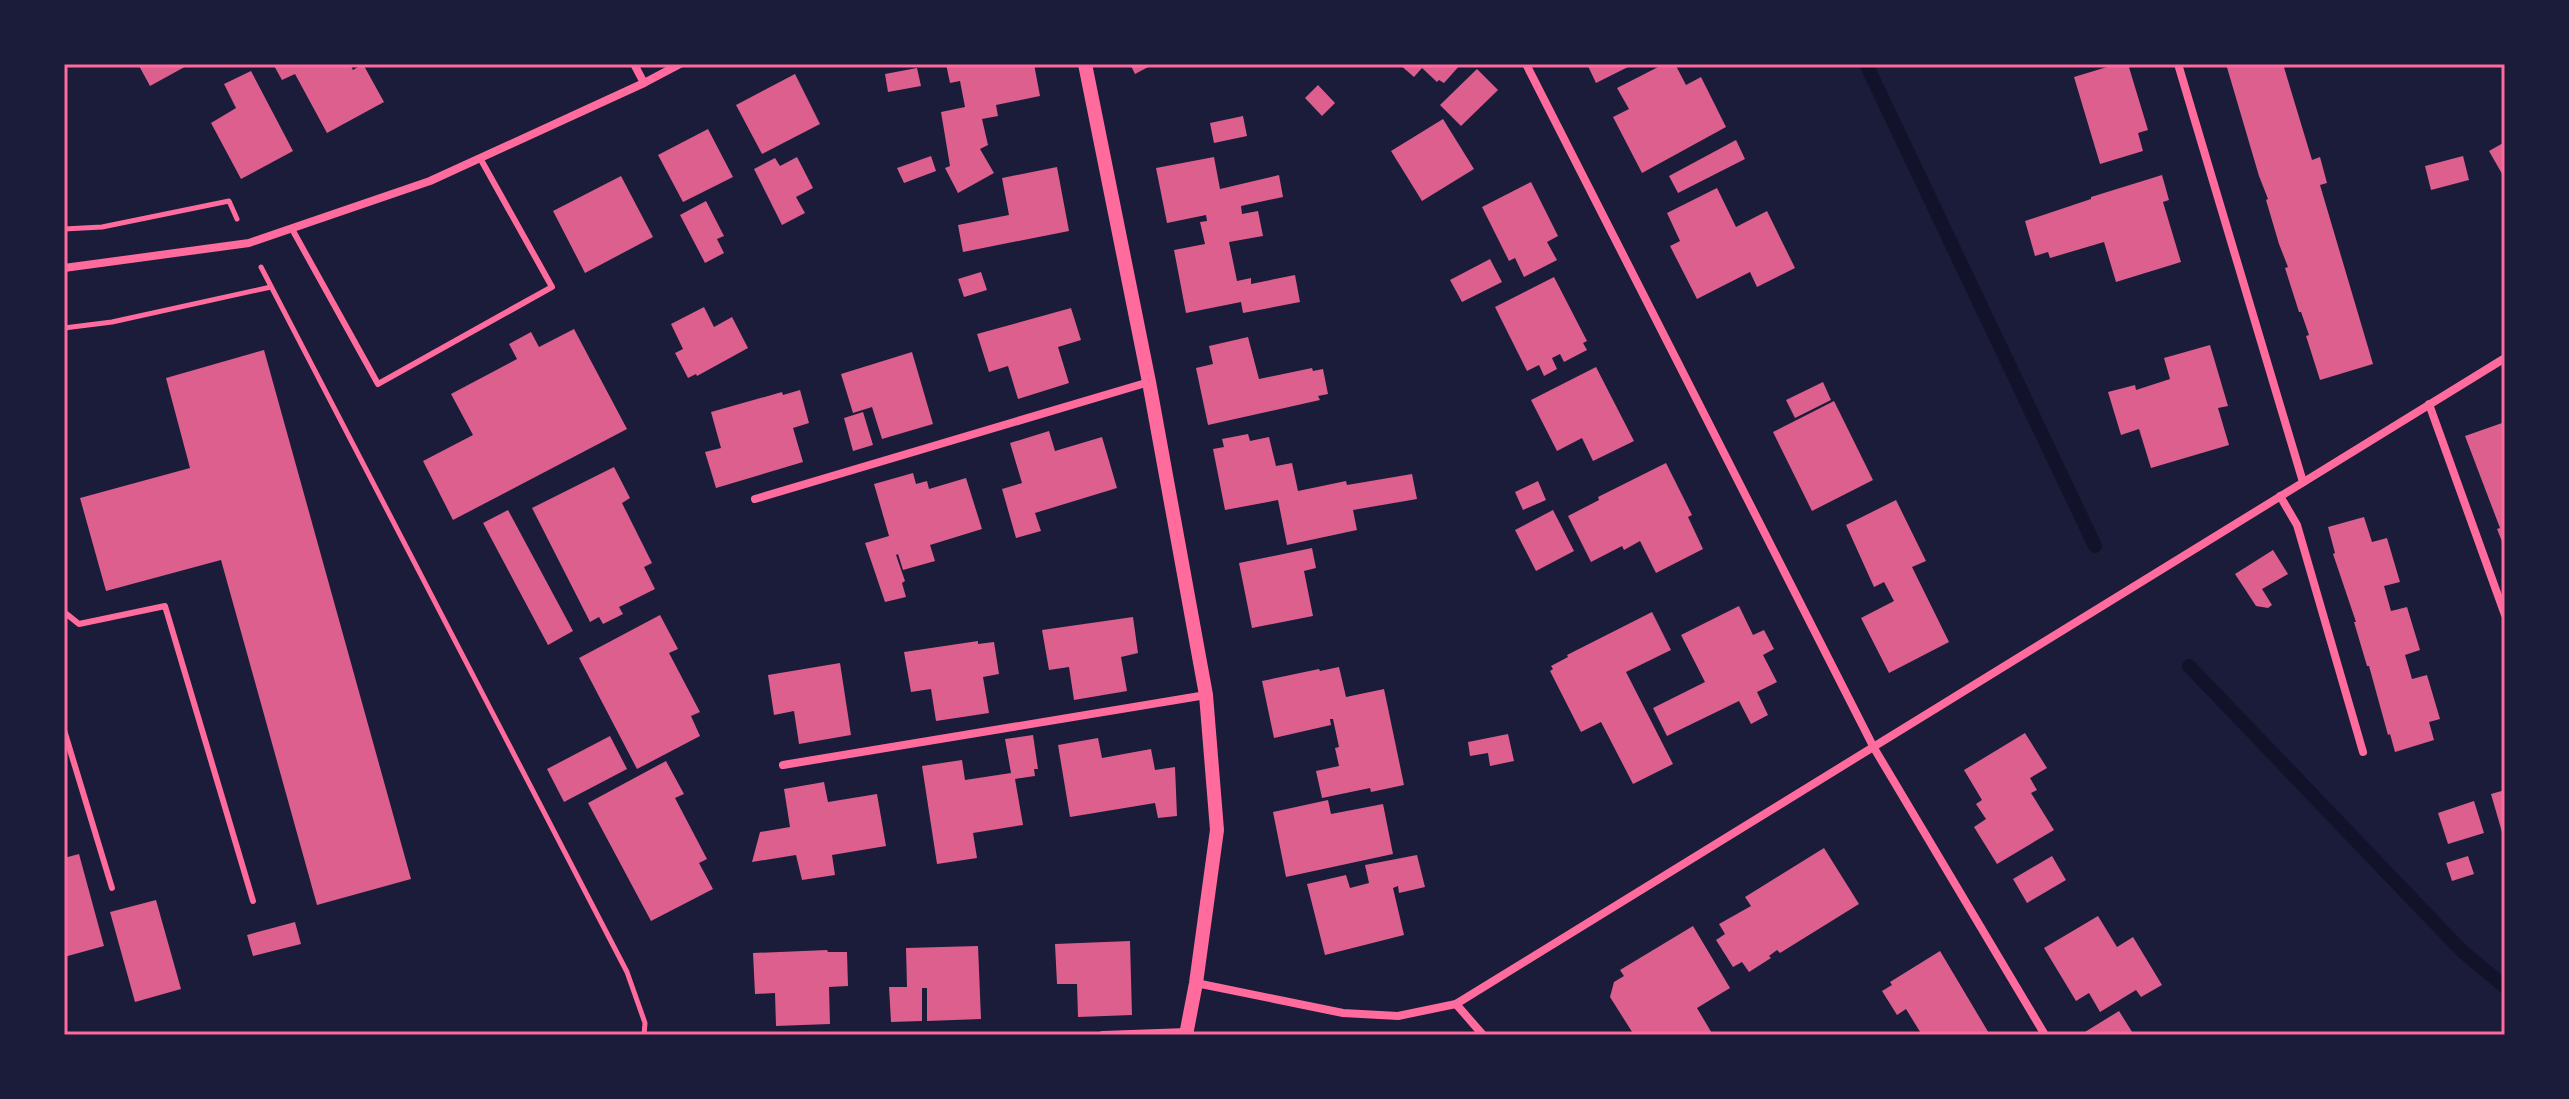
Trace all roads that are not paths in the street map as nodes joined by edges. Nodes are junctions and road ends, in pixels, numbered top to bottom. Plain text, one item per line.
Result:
1 (634, 64) edge
2 (680, 64) edge
3 (1085, 64) edge
4 (1526, 64) edge
5 (2178, 64) edge
6 (644, 83) junction
7 (480, 158) junction
8 (292, 229) junction
9 (64, 268) edge
10 (2505, 358) edge
11 (1149, 382) junction
12 (2429, 404) junction
13 (2303, 482) junction
14 (2280, 496) junction
15 (755, 499) dead end
16 (64, 612) edge
17 (2505, 615) edge
18 (1206, 695) junction
19 (64, 730) edge
20 (1874, 748) junction
21 (2363, 752) dead end
22 (783, 765) dead end
23 (112, 888) dead end
24 (253, 901) dead end
25 (1196, 983) junction
26 (1456, 1004) junction
27 (1186, 1033) edge
28 (1103, 1035) edge
29 (1483, 1035) edge
30 (2045, 1035) edge

1 - 6 street
2 - 6 street
3 - 11 street
4 - 20 street
5 - 13 street
6 - 7 street
7 - 8 street
7 - 8 lane
8 - 9 street
10 - 12 street
11 - 15 street
11 - 18 street
12 - 13 street
12 - 17 street
13 - 14 street
14 - 20 street
14 - 21 street
16 - 24 lane
18 - 22 street
18 - 25 street
19 - 23 lane
20 - 26 street
20 - 30 street
25 - 26 street
25 - 27 street
26 - 29 street
27 - 28 street

